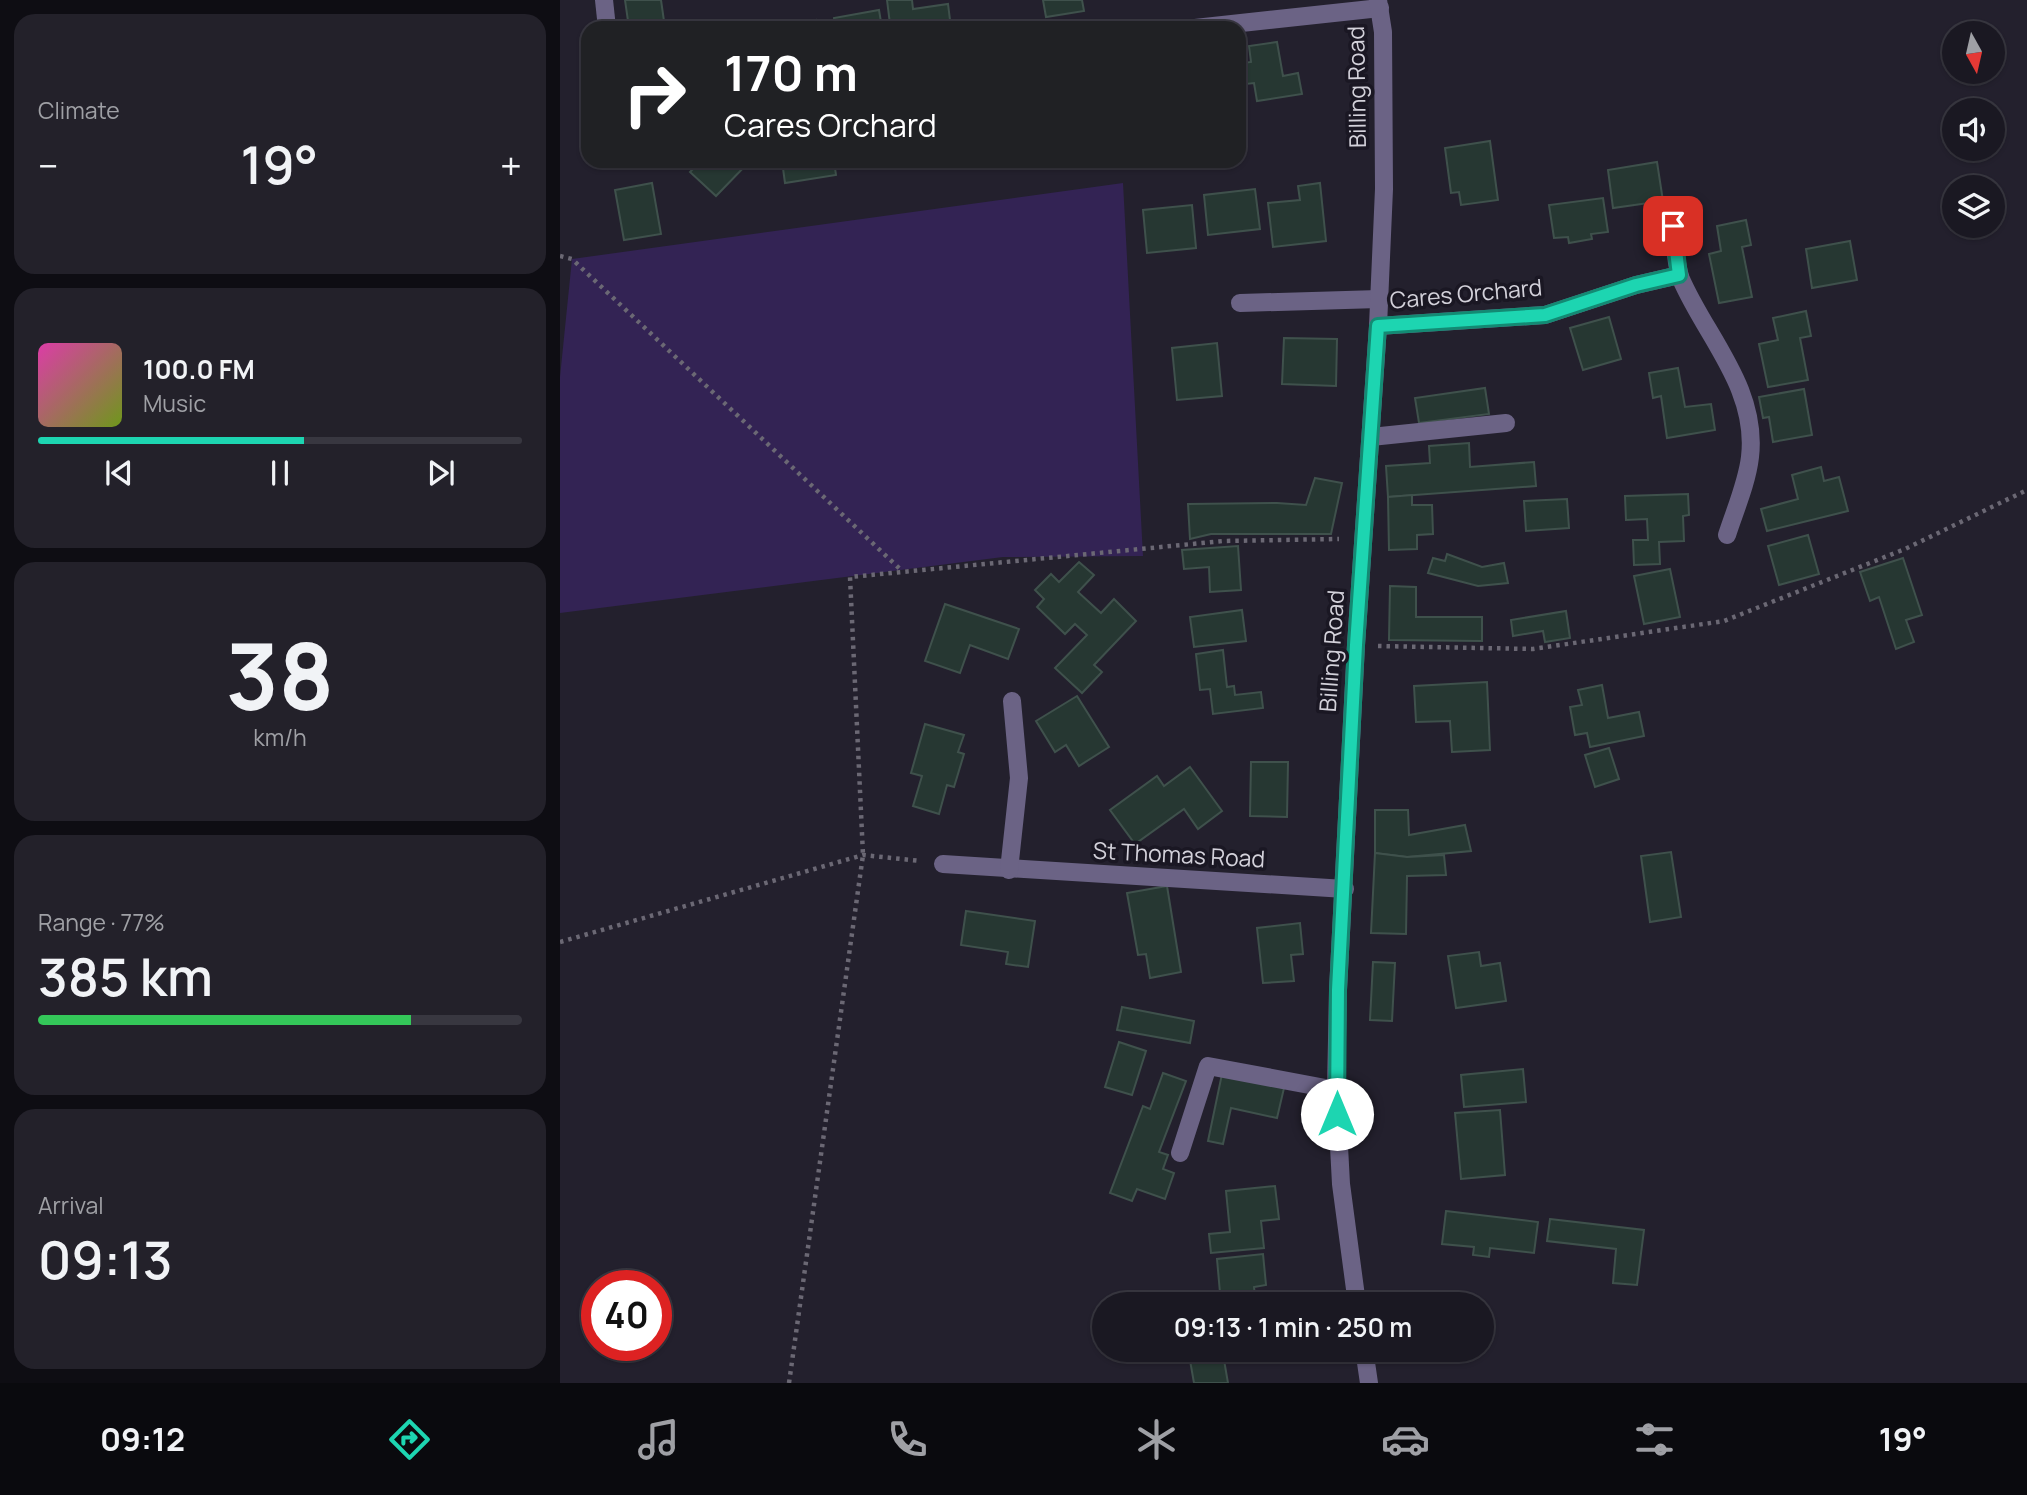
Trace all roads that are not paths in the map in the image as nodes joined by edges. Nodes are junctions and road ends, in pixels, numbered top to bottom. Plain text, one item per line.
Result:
1 (604, 0) edge
2 (1379, 4) edge
3 (606, 21) edge
4 (1246, 21) edge
5 (1673, 226) dead end
6 (1679, 275) junction
7 (1379, 299) junction
8 (1240, 303) dead end
9 (1378, 326) junction
10 (1506, 422) dead end
11 (1371, 437) junction
12 (1727, 534) dead end
13 (1012, 701) dead end
14 (943, 864) road end
15 (1009, 870) junction
16 (1345, 889) junction
17 (1336, 1090) junction
18 (1180, 1153) dead end
19 (1355, 1292) edge
20 (1366, 1362) edge
21 (1369, 1383) edge

1 - 3 street
2 - 4 street
2 - 7 street, Billing Road
5 - 6 street
6 - 9 street, Cares Orchard
6 - 12 street
7 - 8 street
7 - 9 street, Billing Road
9 - 11 street, Billing Road
10 - 11 street
11 - 16 street, Billing Road
13 - 15 street
14 - 15 street, St Thomas Road
15 - 16 street, St Thomas Road
16 - 17 street, Billing Road
17 - 18 street
17 - 19 street, Billing Road
20 - 21 street

